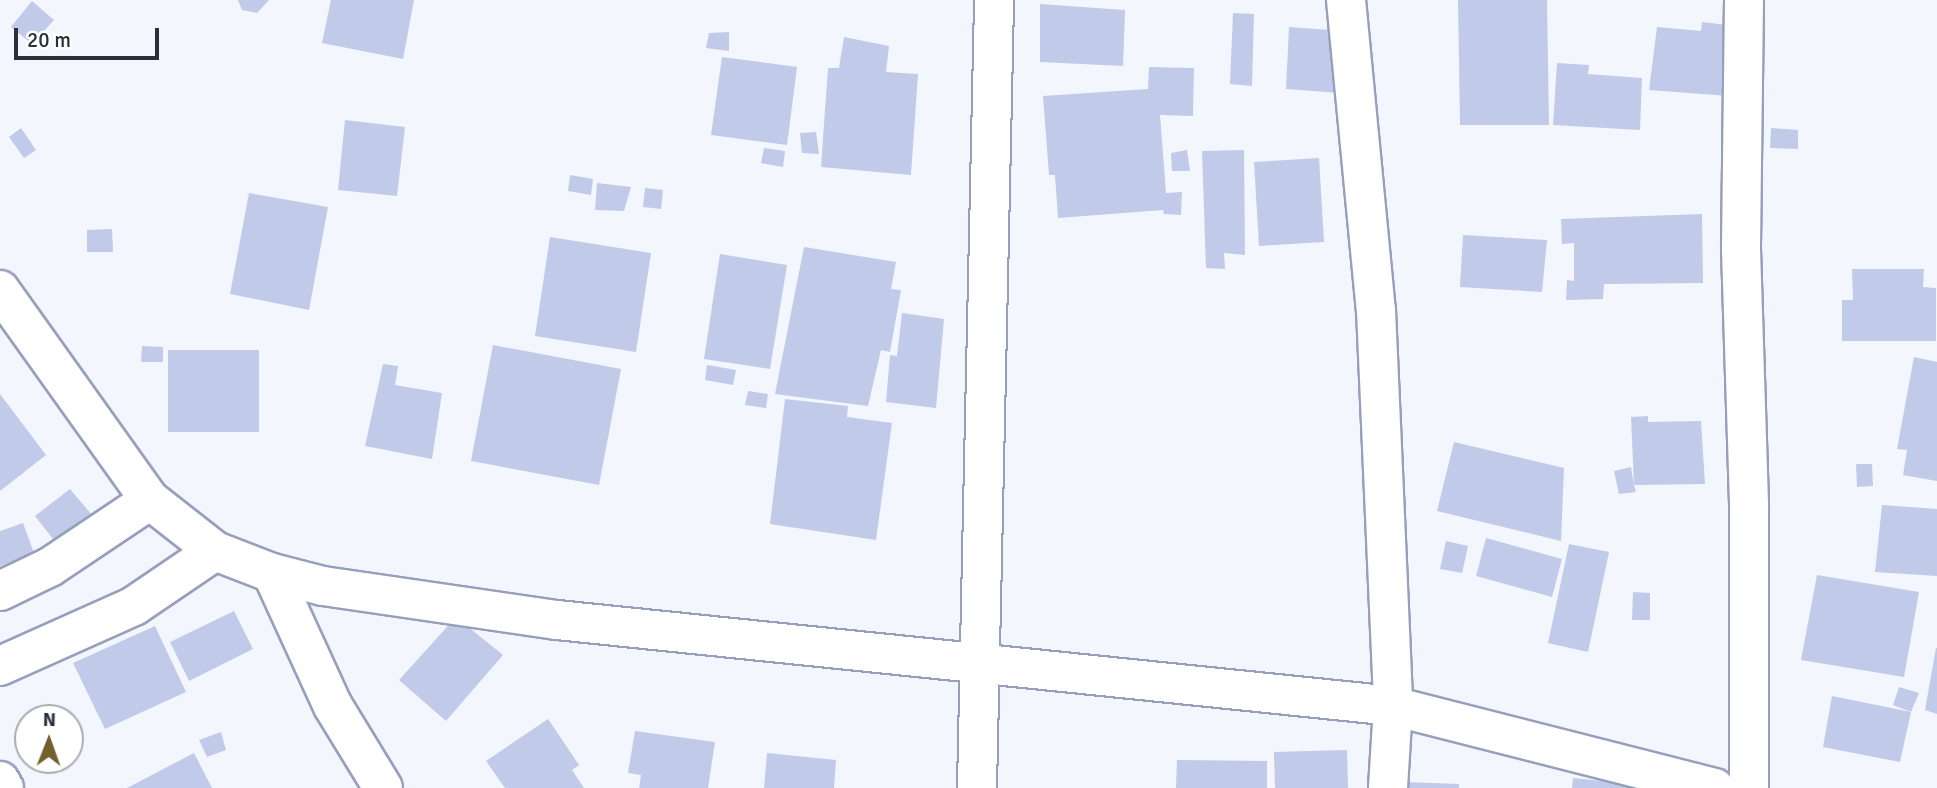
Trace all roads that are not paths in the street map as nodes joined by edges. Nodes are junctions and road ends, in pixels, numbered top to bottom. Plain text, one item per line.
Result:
1 (994, 0) edge
2 (1346, 0) edge
3 (1744, 0) edge
4 (0, 290) edge
5 (150, 500) junction
6 (215, 551) junction
7 (272, 573) junction
8 (0, 591) edge
9 (979, 662) junction
10 (0, 666) edge
11 (1393, 706) junction
12 (0, 781) edge
13 (4, 788) edge
14 (383, 788) edge
15 (978, 788) edge
16 (1388, 788) edge
17 (1715, 788) edge
18 (1749, 788) edge

1 - 9 street
2 - 11 street
3 - 18 street
4 - 5 street
5 - 6 street
5 - 8 street
6 - 7 street
6 - 10 street
7 - 9 street
7 - 14 street
9 - 11 street
9 - 15 street
11 - 16 street
11 - 17 street
12 - 13 street

